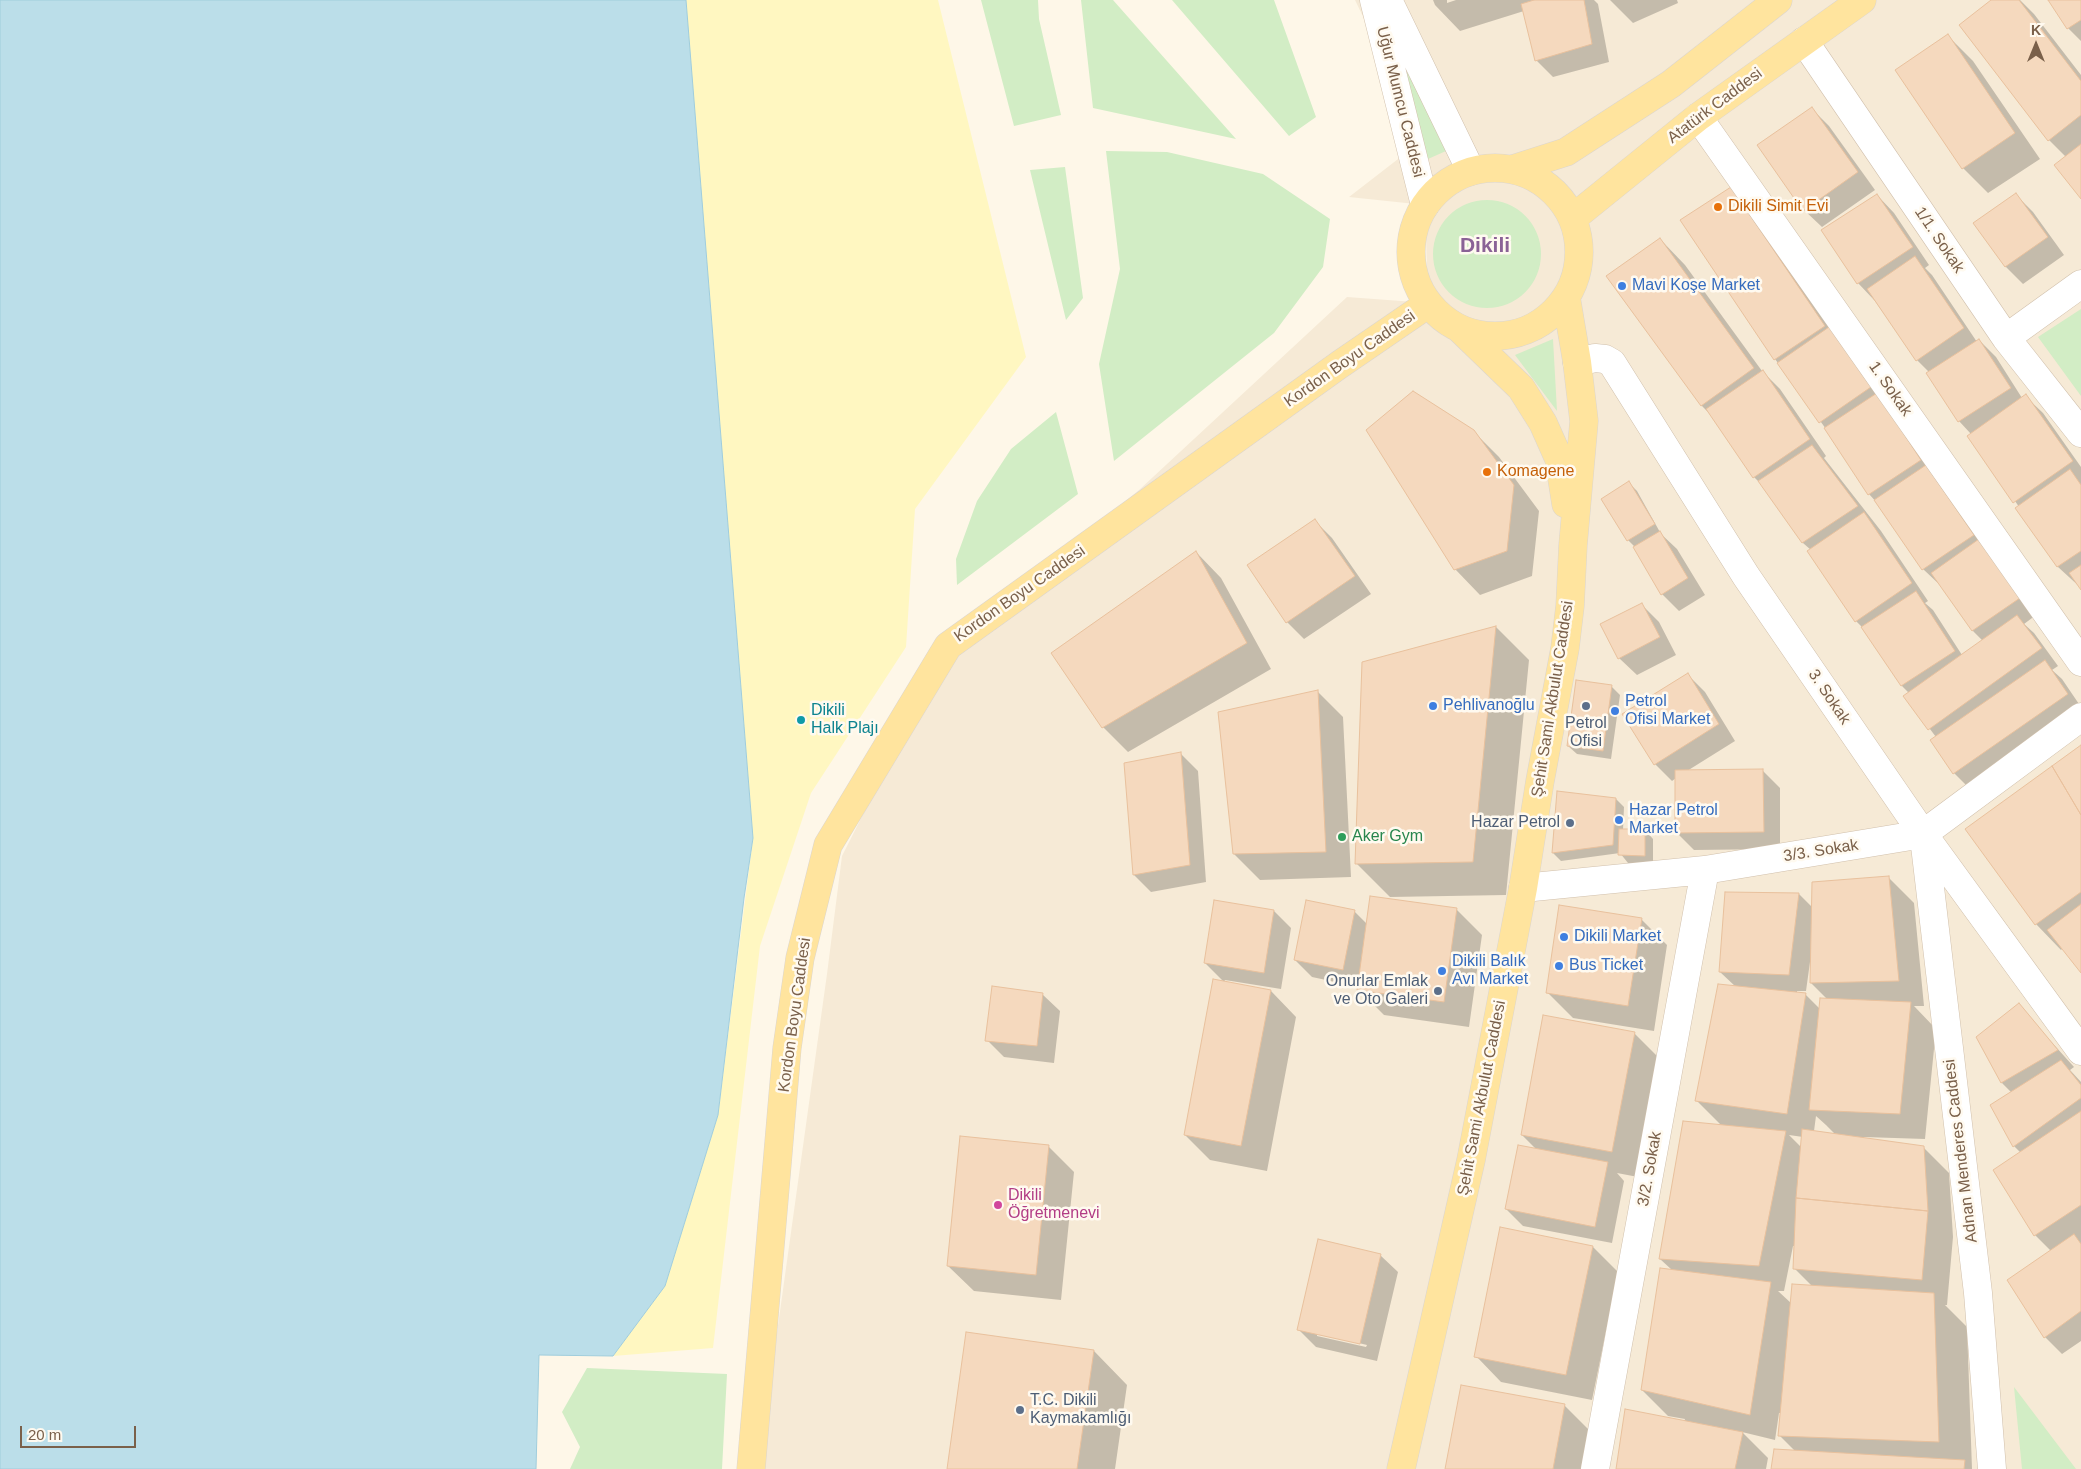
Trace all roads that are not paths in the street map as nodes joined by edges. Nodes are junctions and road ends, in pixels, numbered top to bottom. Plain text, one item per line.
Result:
1 (1374, 0) edge
2 (1388, 0) edge
3 (1778, 0) edge
4 (1862, 0) edge
5 (1804, 40) junction
6 (1698, 118) junction
7 (1513, 169) junction
8 (1471, 171) junction
9 (1425, 205) junction
10 (1572, 218) junction
11 (2081, 284) edge
12 (1566, 297) junction
13 (1428, 304) junction
14 (1470, 331) junction
15 (2006, 338) junction
16 (1577, 362) junction
17 (2081, 434) edge
18 (1572, 545) junction
19 (2081, 662) edge
20 (2081, 717) edge
21 (1923, 834) junction
22 (1705, 870) junction
23 (1523, 888) junction
24 (2081, 1052) edge
25 (751, 1469) edge
26 (1401, 1469) edge
27 (1595, 1469) edge
28 (1992, 1469) edge

1 - 9 street, Uğur Mumcu Caddesi
2 - 8 street, Uğur Mumcu Caddesi
3 - 7 main road
4 - 5 main road, Atatürk Caddesi
5 - 6 main road, Atatürk Caddesi
5 - 15 street, 1/1. Sokak
6 - 10 main road, Atatürk Caddesi
6 - 19 street, 1. Sokak
7 - 8 main road
7 - 10 main road
8 - 9 main road
9 - 13 main road
10 - 12 main road
11 - 15 street
12 - 14 main road
12 - 16 main road, Şehit Sami Akbulut Caddesi
13 - 14 main road
13 - 25 main road, Kordon Boyu Caddesi
14 - 18 main road, Şehit Sami Akbulut Caddesi
15 - 17 street, 1/1. Sokak
16 - 18 main road, Şehit Sami Akbulut Caddesi
16 - 21 street, 3. Sokak
18 - 23 main road, Şehit Sami Akbulut Caddesi
20 - 21 street, 3/3. Sokak
21 - 22 street, 3/3. Sokak
21 - 24 street, 3. Sokak
21 - 28 street, Adnan Menderes Caddesi
22 - 23 street, 3/3. Sokak
22 - 27 street, 3/2. Sokak
23 - 26 main road, Şehit Sami Akbulut Caddesi

